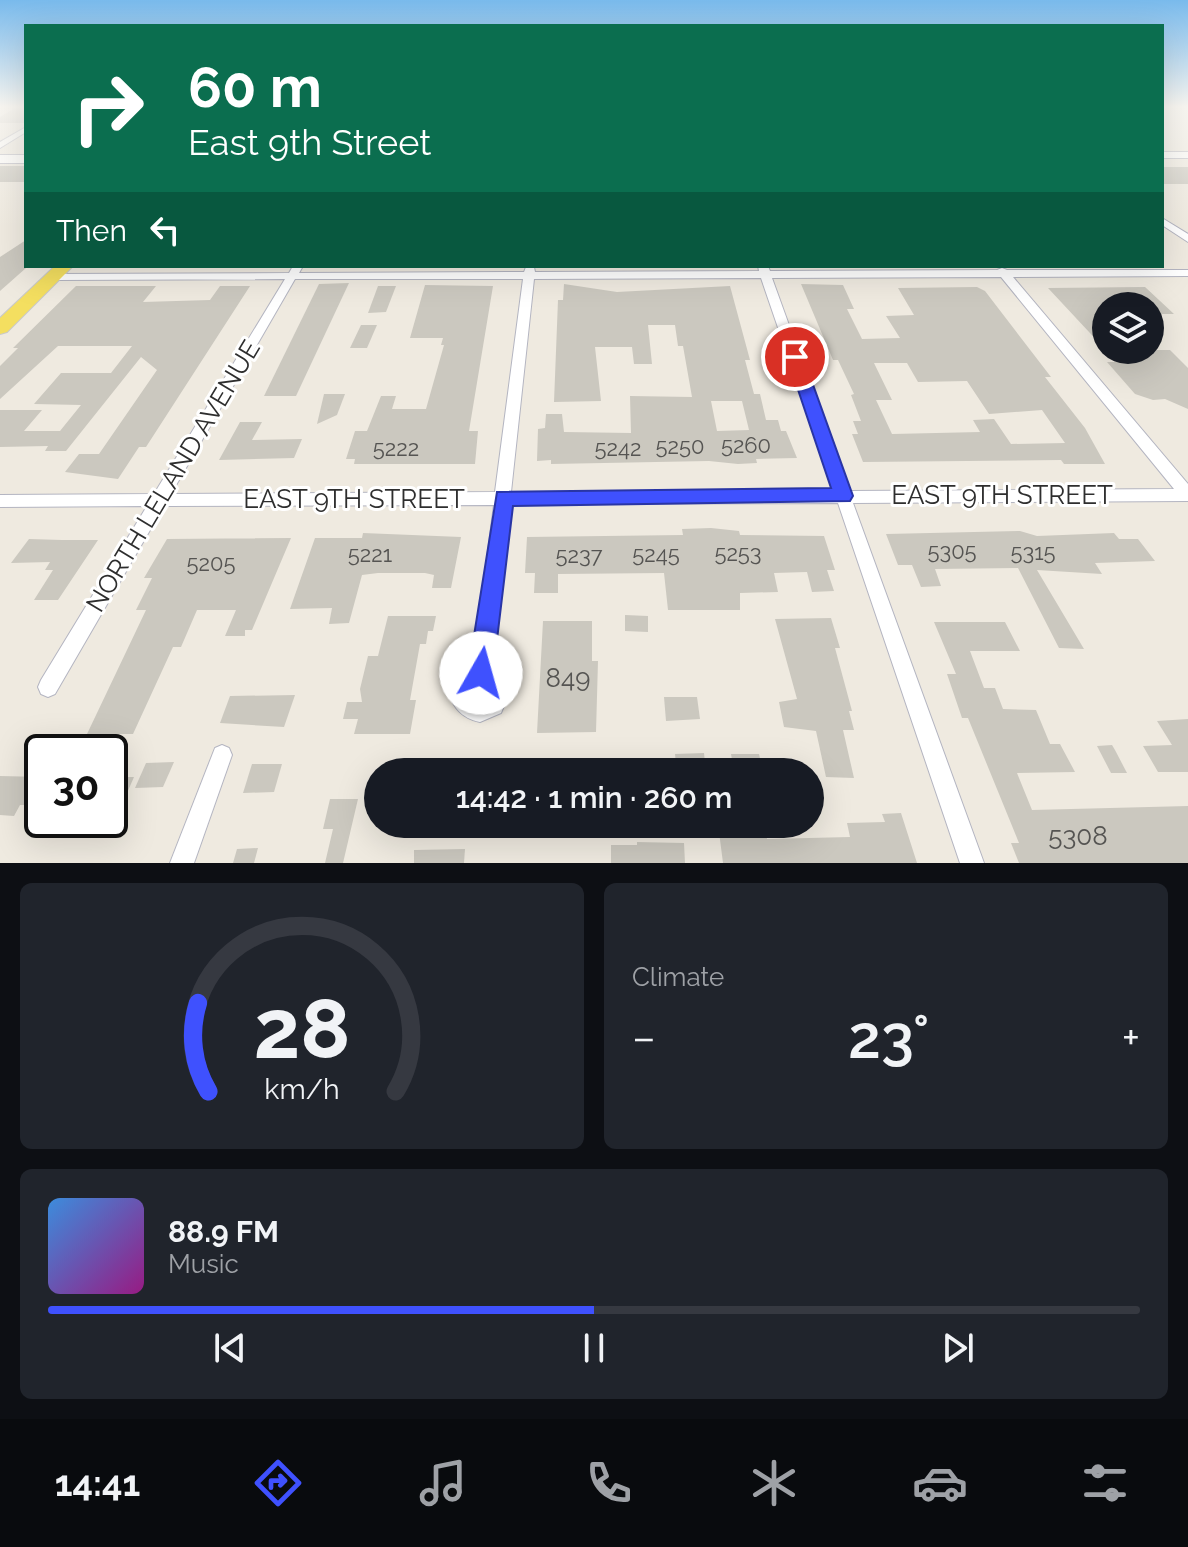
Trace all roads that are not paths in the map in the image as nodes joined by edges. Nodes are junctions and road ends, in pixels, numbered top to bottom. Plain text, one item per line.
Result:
1 (1164, 155) edge
2 (1188, 155) edge
3 (0, 159) edge
4 (24, 159) edge
5 (1164, 222) edge
6 (1188, 239) edge
7 (765, 270) edge
8 (1001, 270) edge
9 (295, 271) edge
10 (530, 271) edge
11 (59, 272) edge
12 (1188, 273) edge
13 (0, 328) edge
14 (1188, 495) edge
15 (843, 496) junction
16 (504, 498) junction
17 (158, 500) junction
18 (0, 501) edge
19 (481, 673) dead end
20 (48, 687) dead end
21 (222, 755) dead end
22 (182, 863) edge
23 (972, 863) edge

1 - 2 main road
3 - 4 main road
5 - 6 street
7 - 8 street
7 - 10 street
7 - 15 street
8 - 12 street
8 - 14 street
9 - 10 street
9 - 11 street
9 - 17 street, NORTH LELAND AVENUE
10 - 16 street
11 - 13 main road
14 - 15 street, EAST 9TH STREET
15 - 16 street, EAST 9TH STREET
15 - 23 street
16 - 17 street, EAST 9TH STREET
16 - 19 street
17 - 18 street, EAST 9TH STREET
17 - 20 street, NORTH LELAND AVENUE
21 - 22 street

